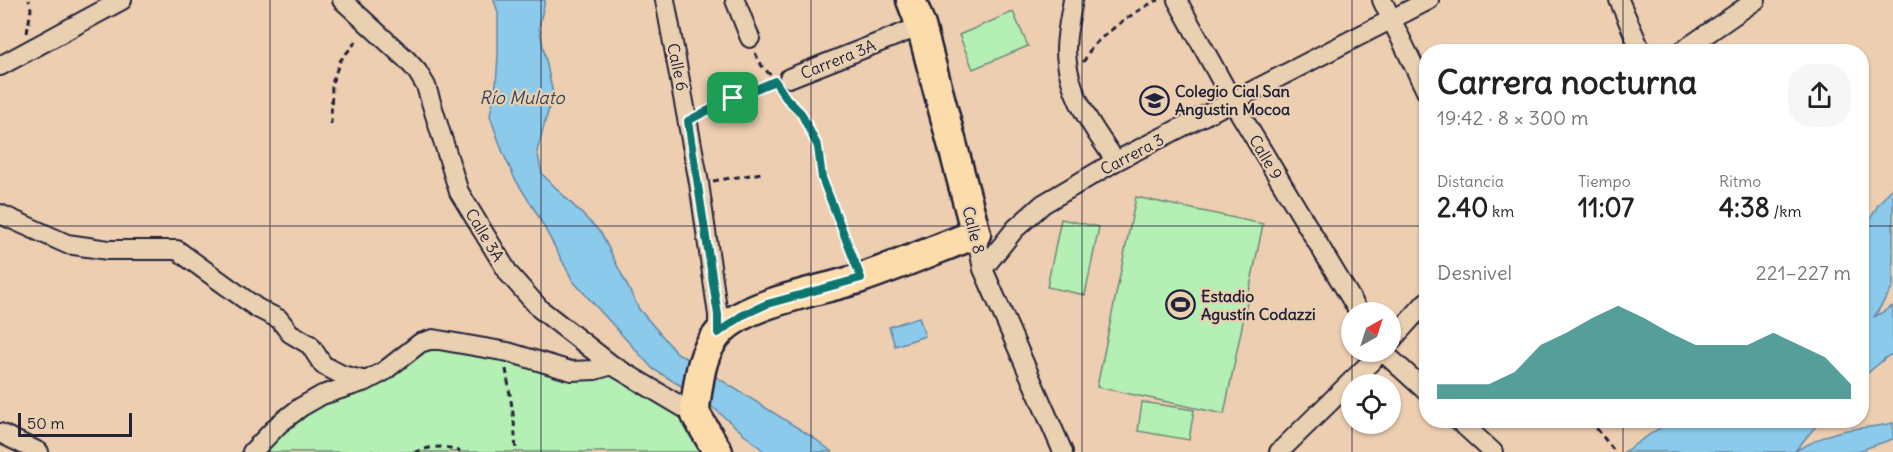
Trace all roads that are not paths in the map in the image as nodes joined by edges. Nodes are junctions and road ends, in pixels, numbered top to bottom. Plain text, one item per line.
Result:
1 (122, 0) edge
2 (342, 0) edge
3 (665, 0) edge
4 (735, 0) edge
5 (1073, 0) edge
6 (1177, 0) edge
7 (1382, 0) edge
8 (1429, 0) edge
9 (1619, 0) edge
10 (1756, 0) edge
11 (916, 13) edge
12 (1392, 20) junction
13 (750, 38) road end
14 (1638, 44) edge
15 (1692, 44) edge
16 (0, 66) edge
17 (1419, 76) edge
18 (782, 80) road end
19 (1233, 102) junction
20 (1116, 161) junction
21 (0, 214) edge
22 (976, 234) junction
23 (983, 269) junction
24 (1353, 302) edge
25 (1419, 310) edge
26 (1401, 330) edge
27 (718, 333) junction
28 (1371, 362) edge
29 (1394, 362) edge
30 (612, 365) junction
31 (366, 381) junction
32 (1419, 385) edge
33 (696, 411) junction
34 (1467, 428) edge
35 (0, 433) edge
36 (39, 452) edge
37 (252, 452) edge
38 (718, 452) edge
39 (1062, 452) edge
40 (1279, 452) edge
41 (1493, 452) edge

1 - 16 street
2 - 30 street, Calle 3A
3 - 27 street, Calle 6
4 - 13 street
5 - 20 street
6 - 19 street, Calle 9
7 - 12 street
8 - 12 street, Carrera 3
9 - 14 street
10 - 15 street
11 - 18 street, Carrera 3A
11 - 22 main road, Calle 8
12 - 17 street
12 - 19 street, Carrera 3
19 - 20 street, Carrera 3
19 - 24 street, Calle 9
20 - 23 street, Carrera 3
21 - 31 street
22 - 23 street, Calle 8
22 - 27 main road
23 - 39 street, Calle 8
25 - 26 street
27 - 33 main road
28 - 40 street
29 - 32 street
30 - 31 street
30 - 33 street, Calle 3A
31 - 37 street
33 - 38 main road
34 - 41 street
35 - 36 street

